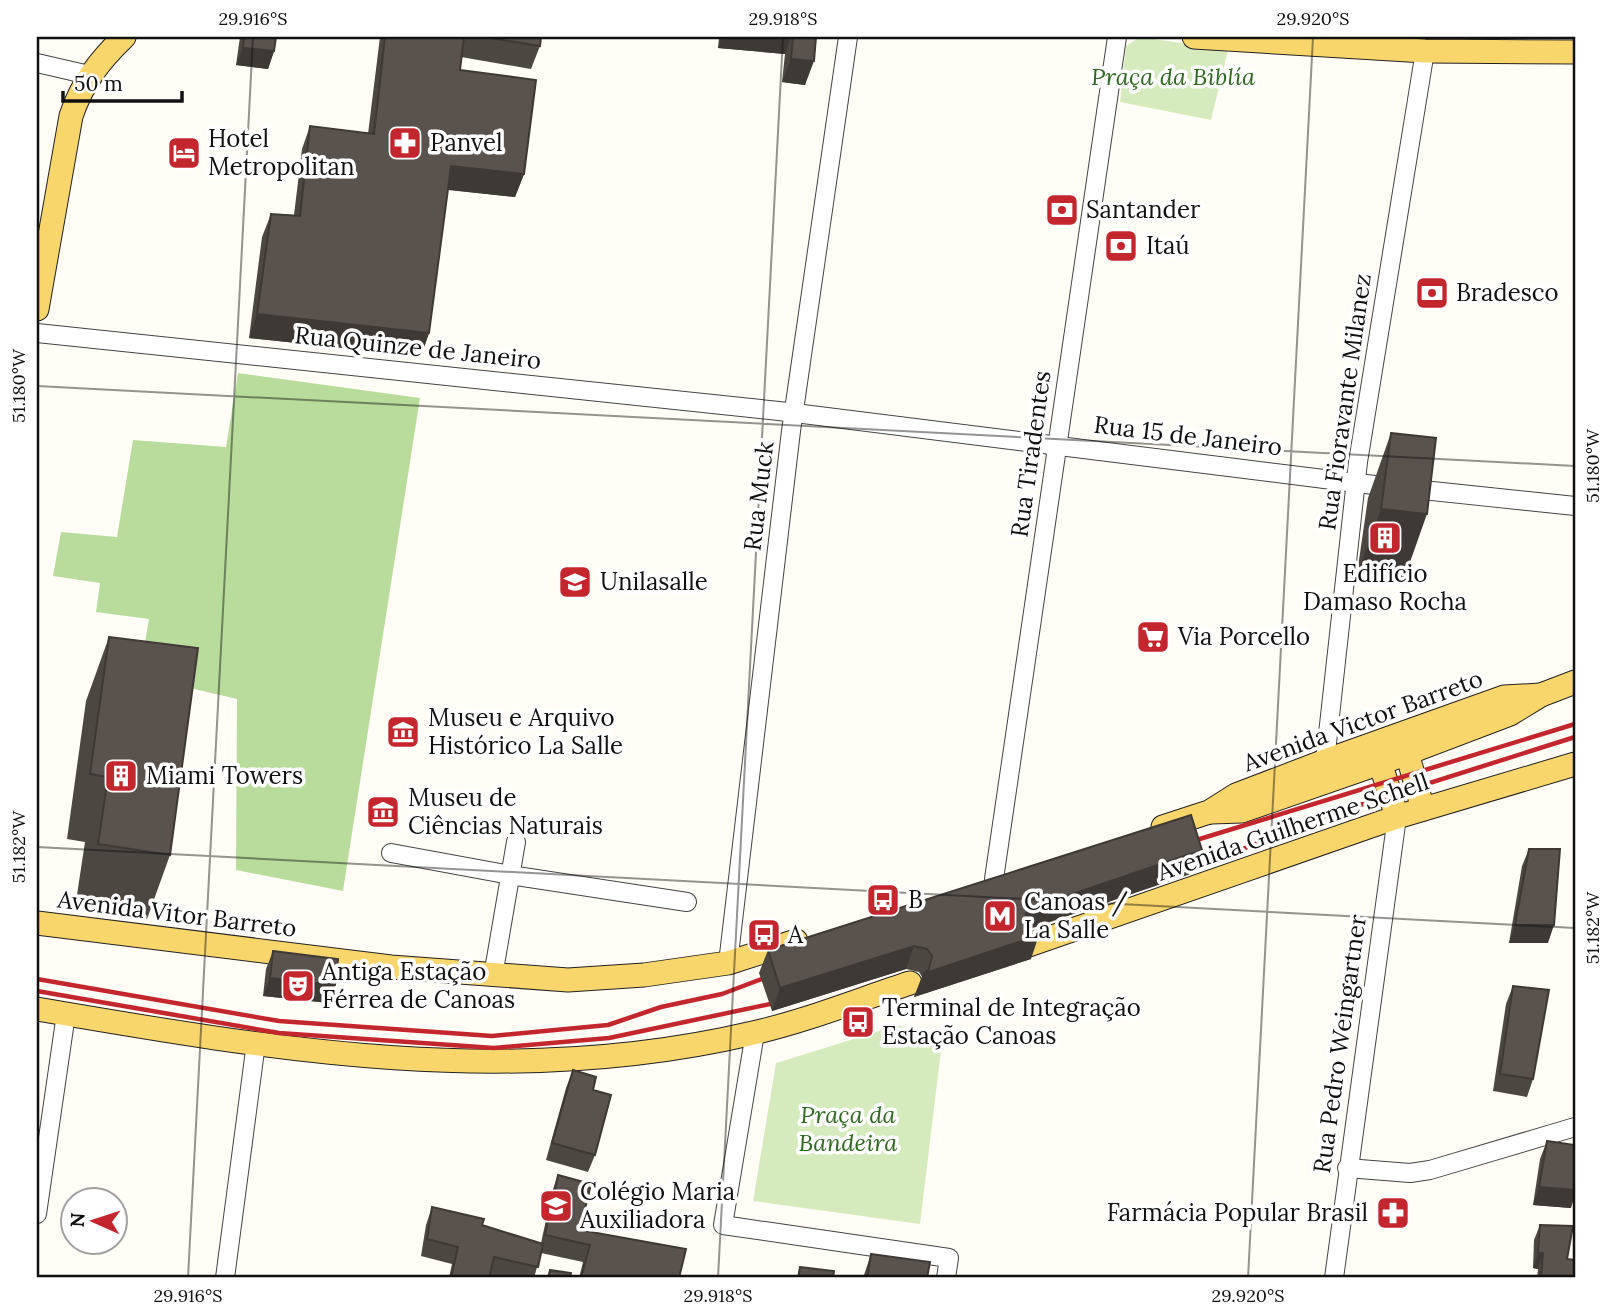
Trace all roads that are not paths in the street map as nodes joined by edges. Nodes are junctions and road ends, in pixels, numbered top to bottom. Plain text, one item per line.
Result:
1 (124, 37) edge
2 (848, 37) edge
3 (1117, 37) edge
4 (1194, 37) edge
5 (1425, 51) junction
6 (1575, 52) edge
7 (37, 63) edge
8 (89, 75) junction
9 (37, 309) edge
10 (37, 333) edge
11 (794, 413) junction
12 (1057, 446) junction
13 (1356, 483) junction
14 (1575, 506) edge
15 (1575, 682) edge
16 (1541, 695) junction
17 (1407, 753) junction
18 (1325, 761) junction
19 (1380, 762) junction
20 (1575, 764) edge
21 (1423, 810) junction
22 (1209, 812) junction
23 (1397, 817) junction
24 (1146, 832) edge
25 (516, 842) dead end
26 (391, 853) dead end
27 (1019, 871) edge
28 (510, 875) junction
29 (994, 879) junction
30 (968, 887) edge
31 (688, 902) dead end
32 (37, 923) edge
33 (821, 933) edge
34 (1029, 945) edge
35 (728, 963) junction
36 (494, 976) junction
37 (910, 983) dead end
38 (37, 1009) edge
39 (66, 1014) junction
40 (755, 1033) junction
41 (256, 1043) junction
42 (1575, 1127) edge
43 (1347, 1168) junction
44 (37, 1214) edge
45 (225, 1278) edge
46 (946, 1278) edge
47 (1334, 1278) edge

1 - 8 main road
2 - 11 street, Rua Muck
3 - 12 street, Rua Tiradentes
4 - 5 main road
5 - 6 main road
5 - 13 street, Rua Fioravante Milanez
7 - 8 street
8 - 9 main road
10 - 11 street, Rua Quinze de Janeiro
11 - 12 street, Rua 15 de Janeiro
11 - 35 street, Rua Muck
12 - 13 street, Rua 15 de Janeiro
12 - 29 street, Rua Tiradentes
13 - 14 street, Rua 15 de Janeiro
13 - 18 street, Rua Fioravante Milanez
15 - 16 main road
16 - 17 main road
16 - 18 main road, Avenida Victor Barreto
17 - 19 main road
17 - 21 main road
18 - 22 main road, Avenida Victor Barreto
19 - 22 main road
19 - 23 main road
20 - 21 main road, Avenida Guilherme Schell
21 - 23 main road, Avenida Guilherme Schell
22 - 24 main road
23 - 34 main road, Avenida Guilherme Schell
23 - 43 street, Rua Pedro Weingartner
25 - 28 street
26 - 28 street
27 - 29 main road
28 - 31 street
28 - 36 street
29 - 30 main road
32 - 36 main road, Avenida Vitor Barreto
33 - 35 main road, Avenida Vitor Barreto
35 - 36 main road, Avenida Vitor Barreto
37 - 40 main road
38 - 39 main road
39 - 41 main road
39 - 44 street
40 - 41 main road
40 - 46 street
41 - 45 street
42 - 43 street
43 - 47 street, Rua Pedro Weingartner

